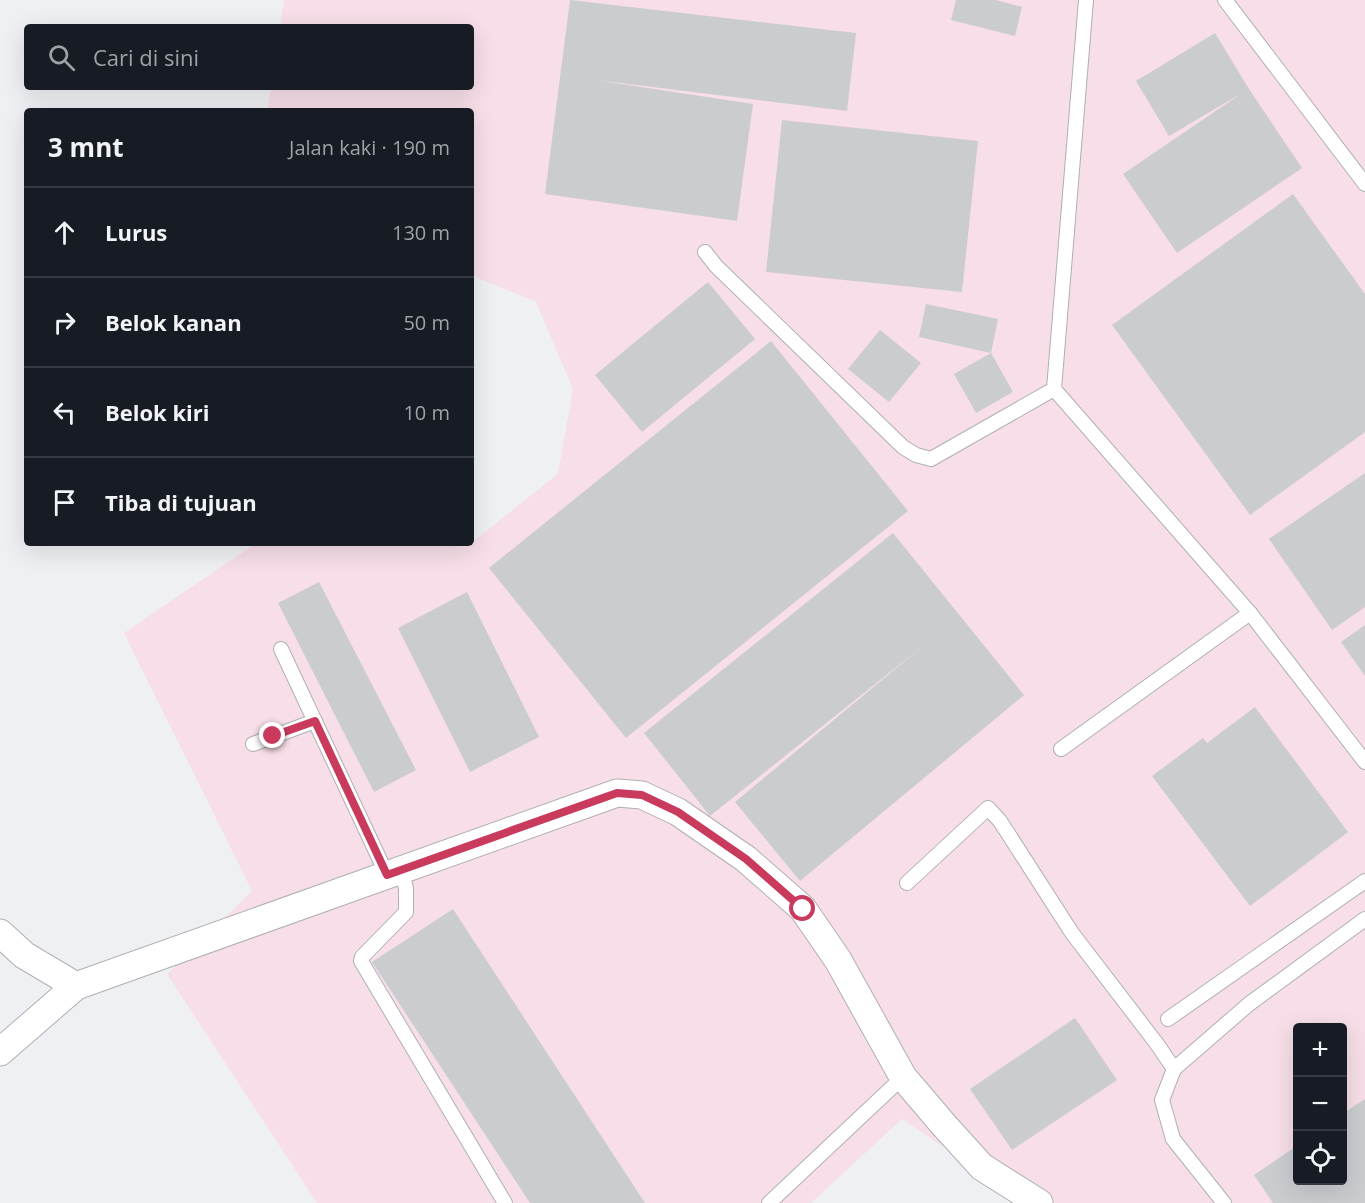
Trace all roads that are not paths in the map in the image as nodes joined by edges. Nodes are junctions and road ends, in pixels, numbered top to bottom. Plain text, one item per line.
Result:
1 (1086, 0) edge
2 (1225, 0) edge
3 (1365, 184) edge
4 (705, 252) dead end
5 (1054, 389) junction
6 (1250, 613) junction
7 (280, 649) dead end
8 (315, 721) junction
9 (253, 744) dead end
10 (1060, 749) dead end
11 (1365, 762) edge
12 (394, 872) junction
13 (1365, 881) edge
14 (907, 884) dead end
15 (1365, 919) edge
16 (0, 933) edge
17 (76, 986) junction
18 (1168, 1019) dead end
19 (0, 1052) edge
20 (1173, 1069) junction
21 (903, 1077) junction
22 (505, 1203) edge
23 (769, 1203) edge
24 (1039, 1203) edge
25 (1224, 1203) edge

1 - 5 lane
2 - 3 lane
4 - 5 lane
5 - 6 lane
6 - 10 lane
6 - 11 lane
7 - 8 lane
8 - 9 lane
8 - 12 lane
12 - 17 street
12 - 21 street
12 - 22 lane
13 - 18 lane
14 - 20 lane
15 - 20 lane
16 - 17 street
17 - 19 street
20 - 25 lane
21 - 23 lane
21 - 24 street

